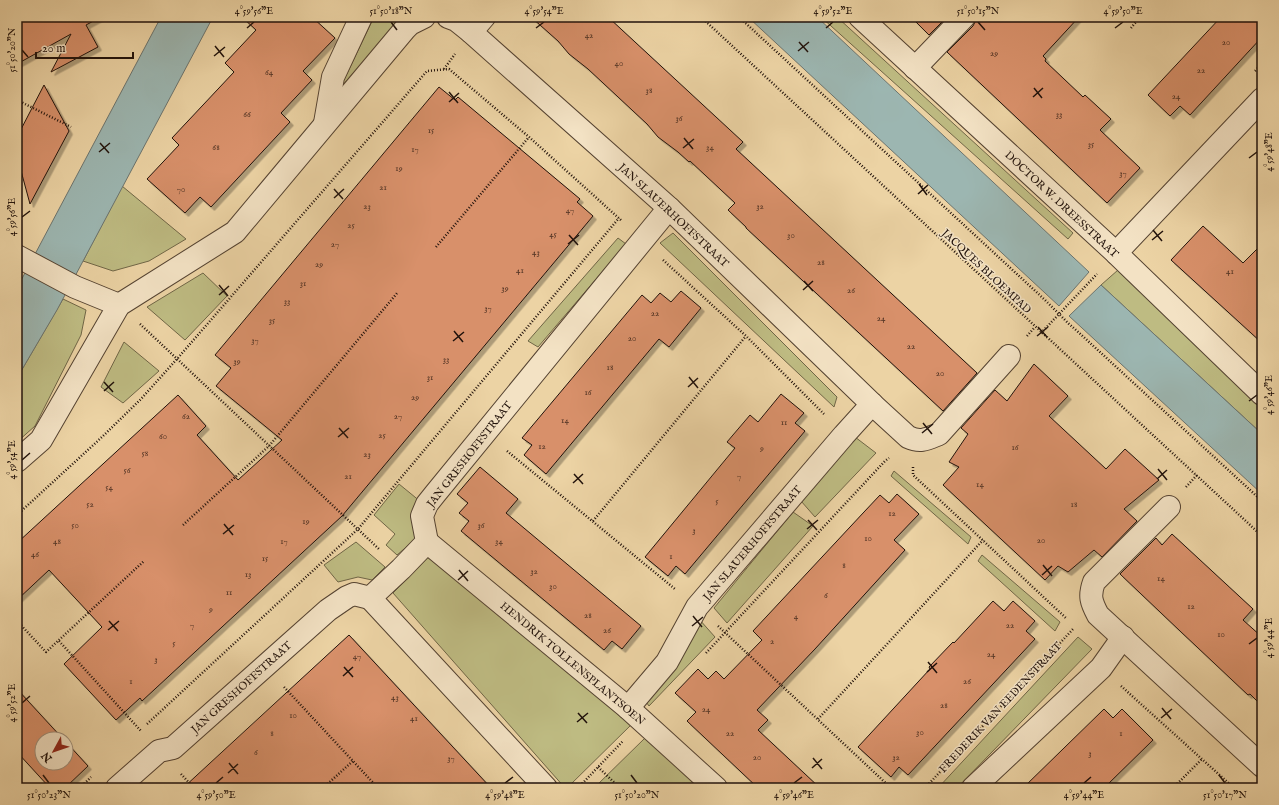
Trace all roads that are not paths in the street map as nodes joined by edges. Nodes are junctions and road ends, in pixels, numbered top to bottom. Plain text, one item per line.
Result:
1 (361, 17) edge
2 (424, 17) edge
3 (448, 17) edge
4 (860, 17) edge
5 (964, 17) edge
6 (477, 25) edge
7 (915, 68) junction
8 (1262, 99) edge
9 (325, 124) junction
10 (669, 208) junction
11 (1116, 253) junction
12 (18, 257) edge
13 (119, 304) junction
14 (1009, 356) dead end
15 (1262, 394) edge
16 (872, 404) junction
17 (17, 461) edge
18 (1168, 507) dead end
19 (427, 542) junction
20 (370, 598) junction
21 (1123, 637) junction
22 (635, 714) junction
23 (1262, 766) edge
24 (117, 788) edge
25 (546, 788) edge
26 (716, 788) edge
27 (973, 788) edge

1 - 9 street
2 - 9 street
3 - 6 street, JAN SLAUERHOFFSTRAAT
4 - 7 street, DOCTOR W. DREESSTRAAT
5 - 7 street
6 - 10 street, JAN SLAUERHOFFSTRAAT
7 - 11 street, DOCTOR W. DREESSTRAAT
8 - 11 street
9 - 13 street
10 - 16 street, JAN SLAUERHOFFSTRAAT
10 - 19 street, JAN GRESHOFFSTRAAT
11 - 15 street, DOCTOR W. DREESSTRAAT
12 - 13 street
13 - 17 street
14 - 16 street, JAN SLAUERHOFFSTRAAT
16 - 22 street, JAN SLAUERHOFFSTRAAT
18 - 21 street
19 - 20 street
19 - 22 street, HENDRIK TOLLENSPLANTSOEN
20 - 24 street, JAN GRESHOFFSTRAAT
20 - 25 street
21 - 23 street
21 - 27 street
22 - 26 street, HENDRIK TOLLENSPLANTSOEN

